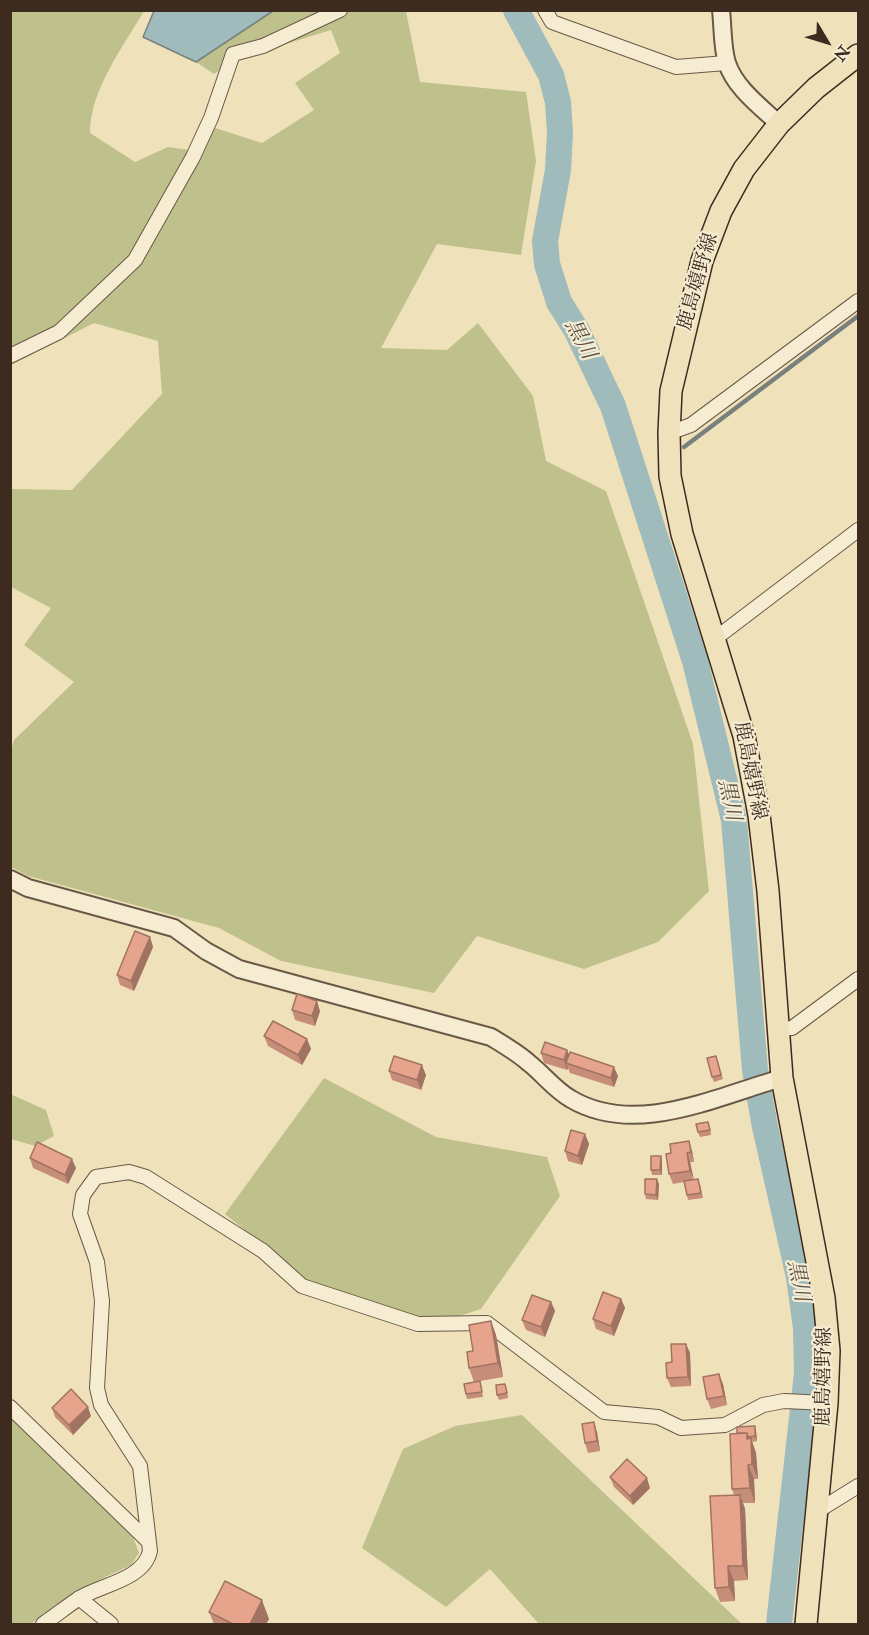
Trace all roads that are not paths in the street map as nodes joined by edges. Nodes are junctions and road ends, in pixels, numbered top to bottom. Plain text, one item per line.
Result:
1 (340, 10) edge
2 (545, 10) edge
3 (721, 10) edge
4 (858, 55) edge
5 (726, 63) junction
6 (780, 124) junction
7 (858, 301) edge
8 (10, 356) edge
9 (669, 433) junction
10 (858, 530) edge
11 (716, 638) junction
12 (10, 879) edge
13 (858, 978) edge
14 (779, 1029) junction
15 (782, 1078) junction
16 (827, 1403) junction
17 (10, 1407) edge
18 (858, 1486) edge
19 (816, 1512) junction
20 (148, 1542) junction
21 (79, 1598) junction
22 (43, 1624) edge
23 (111, 1624) edge
24 (806, 1624) edge

1 - 8 street
2 - 5 street
3 - 5 street
4 - 6 main road, 鹿島嬉野線
5 - 6 street
6 - 9 main road, 鹿島嬉野線
7 - 9 street
9 - 11 main road, 鹿島嬉野線
10 - 11 street
11 - 14 main road, 鹿島嬉野線
12 - 15 street
13 - 14 street
14 - 15 main road, 鹿島嬉野線
15 - 16 main road, 鹿島嬉野線
16 - 19 main road, 鹿島嬉野線
16 - 20 street
17 - 20 street
18 - 19 street
19 - 24 main road, 鹿島嬉野線
20 - 21 street
21 - 22 street
21 - 23 street

